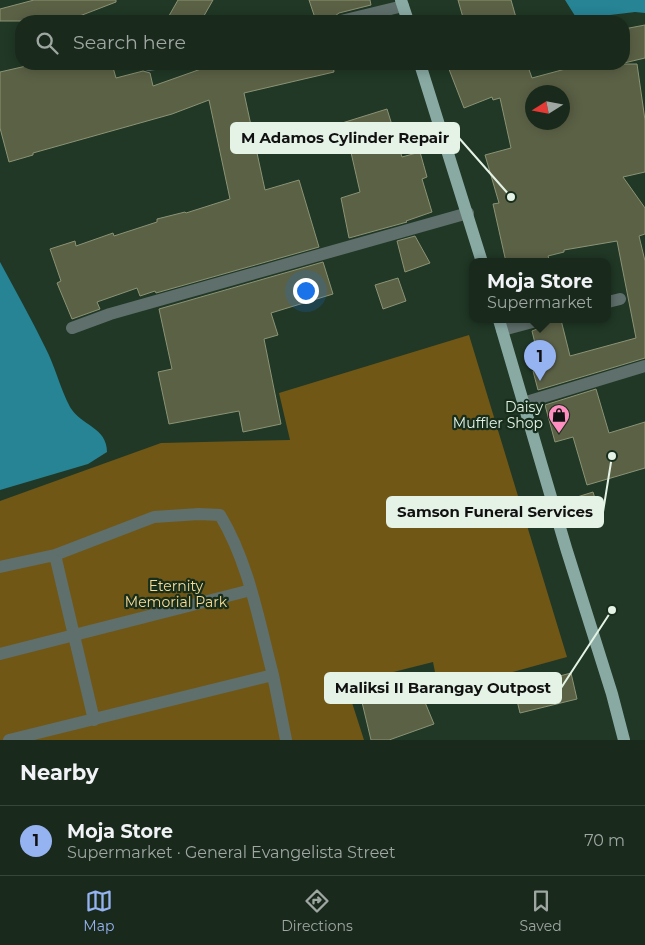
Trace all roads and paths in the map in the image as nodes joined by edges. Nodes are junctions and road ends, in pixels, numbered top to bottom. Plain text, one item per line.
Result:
1 (402, 3) edge
2 (361, 15) edge
3 (406, 15) edge
4 (422, 70) edge
5 (468, 213) junction
6 (481, 258) edge
7 (620, 298) dead end
8 (611, 301) edge
9 (516, 323) edge
10 (500, 325) edge
11 (72, 328) dead end
12 (645, 366) edge
13 (523, 403) junction
14 (55, 555) junction
15 (0, 567) edge
16 (250, 590) junction
17 (74, 635) junction
18 (0, 654) edge
19 (273, 675) junction
20 (94, 720) junction
21 (9, 740) edge
22 (286, 740) edge
23 (624, 740) edge

1 - 2 street
1 - 3 main road
4 - 5 main road
5 - 6 main road
5 - 11 street
7 - 8 street
9 - 10 street
10 - 13 main road
12 - 13 street
13 - 23 main road
14 - 15 street
14 - 16 street
14 - 17 street
16 - 17 street
16 - 19 street
17 - 18 street
17 - 20 street
19 - 20 street
19 - 22 street
20 - 21 street

